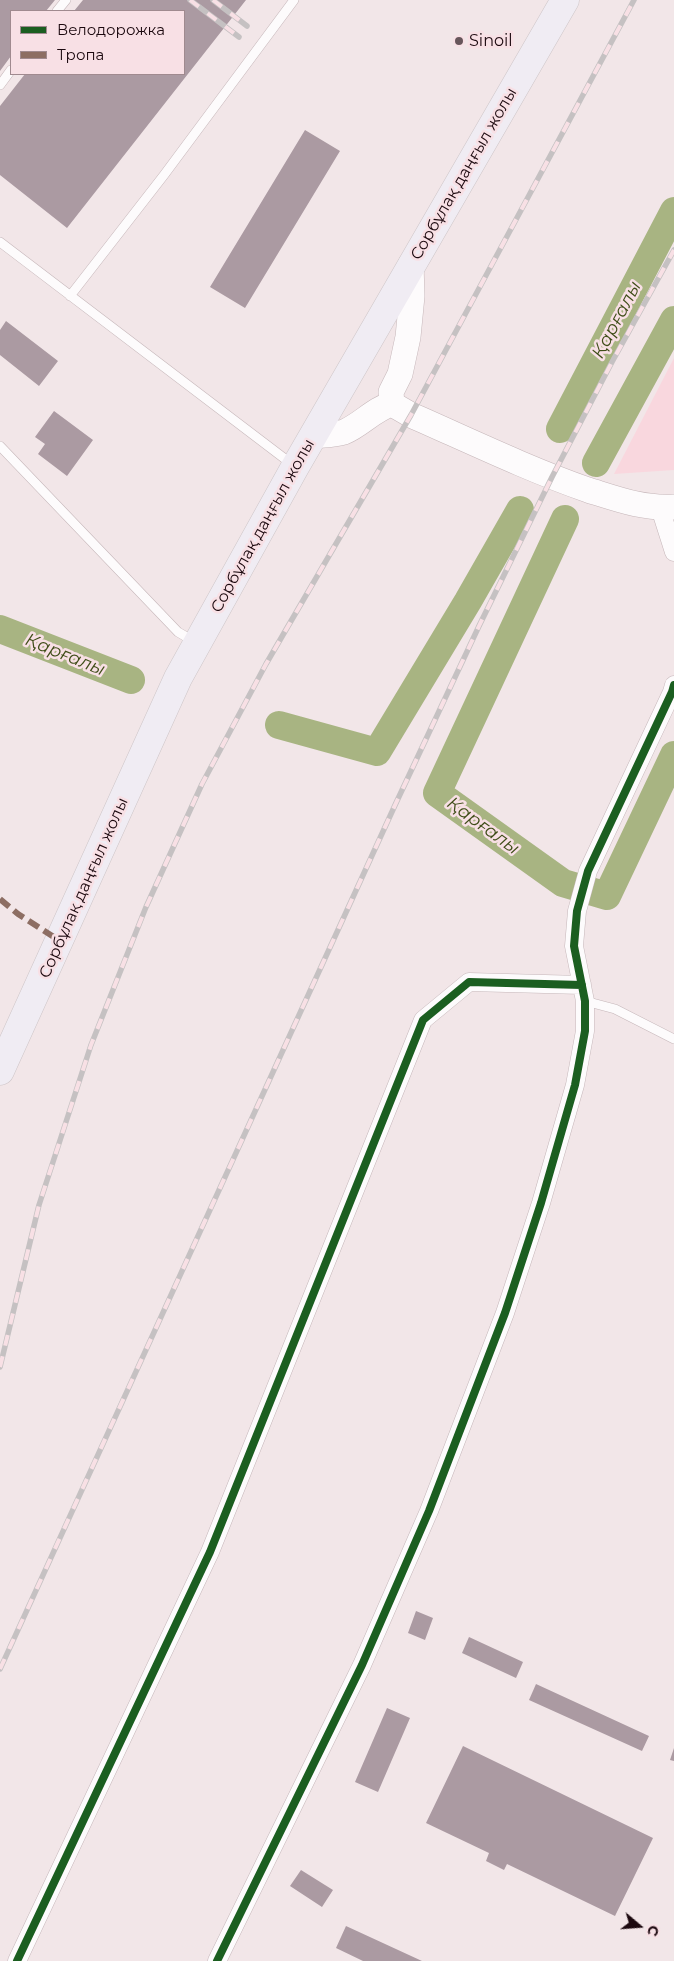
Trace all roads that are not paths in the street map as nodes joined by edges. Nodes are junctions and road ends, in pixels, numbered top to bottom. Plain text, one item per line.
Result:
1 (66, 0) edge
2 (294, 0) edge
3 (565, 0) edge
4 (58, 10) edge
5 (10, 71) edge
6 (0, 85) edge
7 (0, 242) edge
8 (411, 264) junction
9 (70, 296) junction
10 (392, 404) junction
11 (313, 436) junction
12 (0, 446) edge
13 (295, 467) junction
14 (667, 507) edge
15 (674, 552) edge
16 (197, 643) junction
17 (674, 685) edge
18 (583, 993) junction
19 (674, 1039) edge
20 (0, 1071) edge
21 (17, 1961) edge
22 (217, 1961) edge

1 - 4 lane
2 - 9 lane
3 - 8 main road, Сорбұлақ даңғыл жолы
5 - 6 lane
7 - 9 lane
8 - 10 street
8 - 11 main road, Сорбұлақ даңғыл жолы
9 - 13 lane
10 - 11 street
10 - 14 street
11 - 13 main road, Сорбұлақ даңғыл жолы
12 - 16 lane
13 - 16 main road, Сорбұлақ даңғыл жолы
14 - 15 street
16 - 20 main road, Сорбұлақ даңғыл жолы
17 - 18 street
18 - 19 lane
18 - 21 street
18 - 22 street

